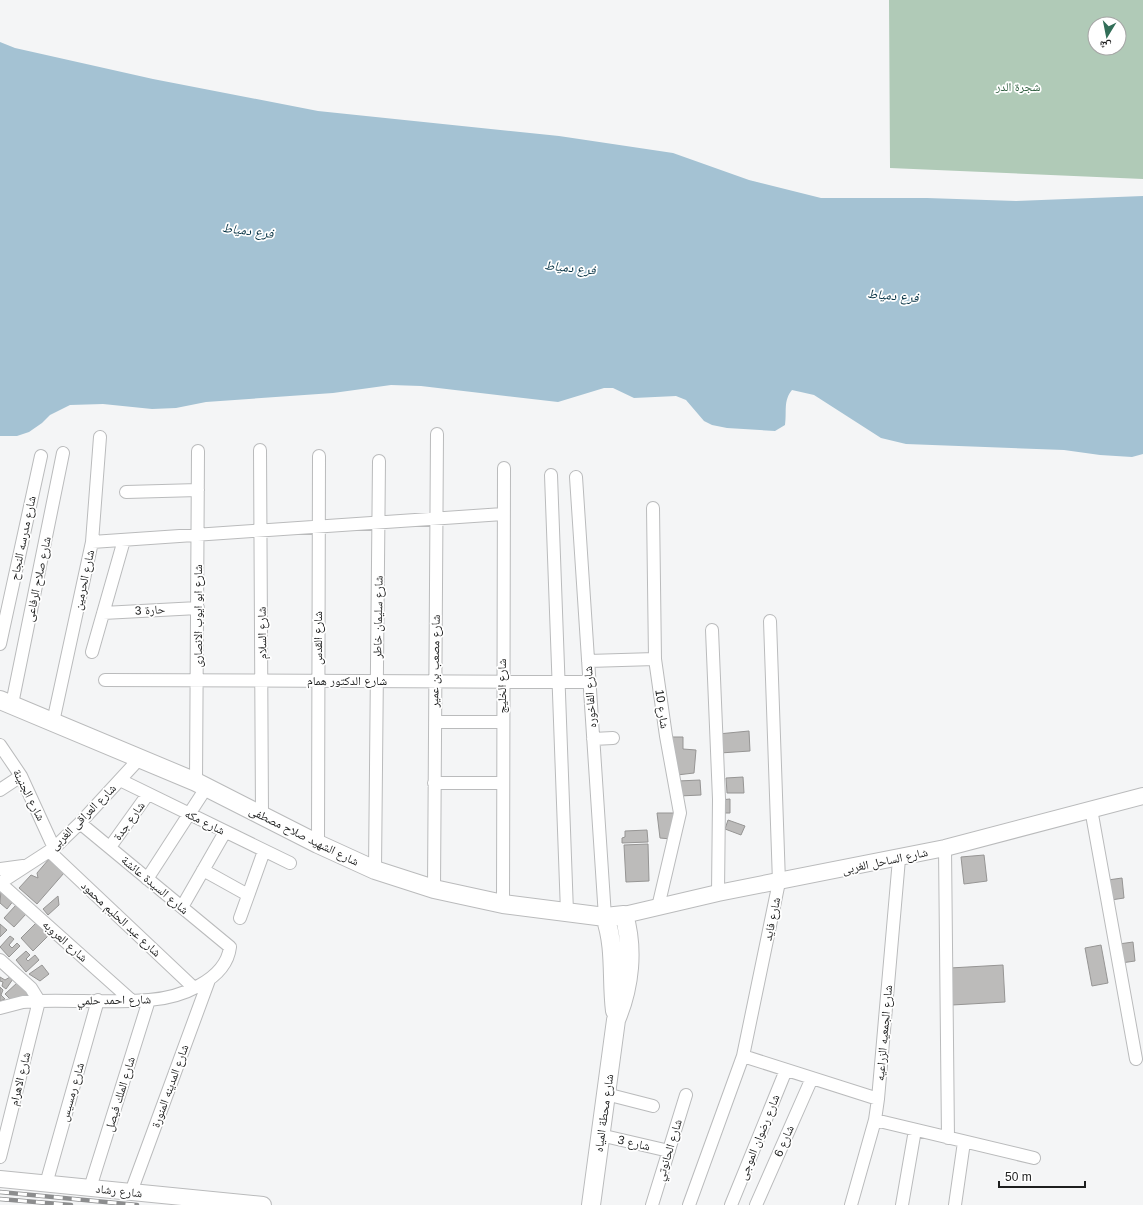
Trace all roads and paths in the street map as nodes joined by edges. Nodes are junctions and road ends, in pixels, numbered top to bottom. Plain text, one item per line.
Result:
1 (437, 434) dead end
2 (100, 437) dead end
3 (260, 450) dead end
4 (198, 451) dead end
5 (63, 453) dead end
6 (41, 456) dead end
7 (319, 456) dead end
8 (379, 461) dead end
9 (504, 468) dead end
10 (551, 474) dead end
11 (576, 477) dead end
12 (198, 490) junction
13 (126, 492) dead end
14 (653, 508) dead end
15 (503, 514) junction
16 (437, 518) junction
17 (379, 522) junction
18 (319, 526) junction
19 (261, 530) junction
20 (198, 535) junction
21 (124, 540) junction
22 (92, 542) junction
23 (198, 608) junction
24 (103, 613) junction
25 (770, 621) dead end
26 (712, 630) dead end
27 (0, 644) edge
28 (92, 652) dead end
29 (655, 659) junction
30 (588, 661) junction
31 (105, 680) dead end
32 (198, 680) junction
33 (262, 681) junction
34 (318, 681) junction
35 (377, 681) junction
36 (435, 681) junction
37 (502, 682) junction
38 (558, 682) junction
39 (589, 682) junction
40 (6, 702) edge
41 (52, 722) junction
42 (435, 722) junction
43 (502, 722) junction
44 (614, 738) dead end
45 (593, 739) junction
46 (0, 745) edge
47 (140, 758) junction
48 (21, 776) junction
49 (120, 780) junction
50 (434, 783) junction
51 (502, 783) junction
52 (201, 785) junction
53 (0, 790) edge
54 (148, 794) junction
55 (1143, 796) edge
56 (1091, 809) junction
57 (189, 814) junction
58 (262, 815) junction
59 (80, 823) junction
60 (225, 832) junction
61 (318, 844) junction
62 (110, 848) junction
63 (945, 848) junction
64 (52, 850) junction
65 (264, 851) junction
66 (899, 859) junction
67 (290, 863) dead end
68 (27, 865) junction
69 (0, 869) edge
70 (203, 870) junction
71 (375, 870) junction
72 (147, 878) junction
73 (780, 882) junction
74 (0, 883) edge
75 (434, 889) junction
76 (718, 893) junction
77 (248, 896) junction
78 (503, 904) junction
79 (182, 907) junction
80 (658, 907) junction
81 (567, 912) junction
82 (624, 914) junction
83 (605, 917) junction
84 (240, 918) dead end
85 (230, 947) joint
86 (0, 960) edge
87 (209, 980) junction
88 (193, 988) junction
89 (98, 1000) junction
90 (131, 1000) junction
91 (149, 1000) junction
92 (39, 1001) junction
93 (0, 1008) edge
94 (616, 1020) junction
95 (743, 1056) junction
96 (1136, 1059) dead end
97 (786, 1070) junction
98 (812, 1078) junction
99 (606, 1094) junction
100 (686, 1095) dead end
101 (878, 1099) junction
102 (653, 1106) dead end
103 (875, 1120) junction
104 (915, 1130) junction
105 (600, 1135) junction
106 (948, 1138) junction
107 (964, 1142) junction
108 (668, 1151) junction
109 (0, 1157) edge
110 (1034, 1158) dead end
111 (0, 1179) edge
112 (46, 1184) junction
113 (90, 1188) junction
114 (131, 1192) junction
115 (263, 1205) edge
116 (591, 1205) edge
117 (652, 1205) edge
118 (689, 1205) edge
119 (731, 1205) edge
120 (756, 1205) edge
121 (851, 1205) edge
122 (902, 1205) edge
123 (955, 1205) edge

1 - 16 street, شارع مصعب بن عمير
2 - 22 street, شارع الحرمين
3 - 19 street, شارع السلام
4 - 12 street, شارع ابو ايوب الانصارى
5 - 40 street, شارع صلاح الرفاعى
6 - 27 street, شارع مدرسه النجاح
7 - 18 street, شارع القدس
8 - 17 street, شارع سليمان خاطر
9 - 15 street, شارع الخليج
10 - 38 street
11 - 30 street, شارع الفاخوره
12 - 13 street
12 - 20 street, شارع ابو ايوب الانصارى
14 - 29 street, شارع 10
15 - 16 street
15 - 37 street, شارع الخليج
16 - 17 street
16 - 36 street, شارع مصعب بن عمير
17 - 18 street
17 - 35 street, شارع سليمان خاطر
18 - 19 street
18 - 34 street, شارع القدس
19 - 20 street
19 - 33 street, شارع السلام
20 - 21 street
20 - 23 street, شارع ابو ايوب الانصارى
21 - 22 street
21 - 24 street
22 - 41 street, شارع الحرمين
23 - 24 street, حارة 3
23 - 32 street, شارع ابو ايوب الانصارى
24 - 28 street
25 - 73 street, شارع فايد
26 - 76 street
29 - 30 street
29 - 80 street, شارع 10
30 - 39 street, شارع الفاخوره
31 - 32 street, شارع الدكتور همام
32 - 33 street, شارع الدكتور همام
32 - 52 street, شارع ابو ايوب الانصارى
33 - 34 street, شارع الدكتور همام
33 - 58 street, شارع السلام
34 - 35 street, شارع الدكتور همام
34 - 61 street, شارع القدس
35 - 36 street, شارع الدكتور همام
35 - 71 street, شارع سليمان خاطر
36 - 37 street, شارع الدكتور همام
36 - 42 street, شارع مصعب بن عمير
37 - 38 street, شارع الدكتور همام
37 - 43 street, شارع الخليج
38 - 39 street, شارع الدكتور همام
38 - 81 street
39 - 45 street, شارع الفاخوره
40 - 41 main road, شارع الشهيد صلاح مصطفى
41 - 47 main road, شارع الشهيد صلاح مصطفى
42 - 43 street
42 - 50 street, شارع مصعب بن عمير
43 - 51 street, شارع الخليج
44 - 45 street
45 - 83 street, شارع الفاخوره
46 - 48 street, شارع الجنينة
47 - 49 street, شارع العراقى الغربى
47 - 52 main road, شارع الشهيد صلاح مصطفى
48 - 53 street
48 - 64 street, شارع الجنينة
49 - 54 street, شارع مكه
49 - 59 street, شارع العراقى الغربى
50 - 51 street
50 - 75 street, شارع مصعب بن عمير
51 - 78 street, شارع الخليج
52 - 57 street
52 - 58 main road, شارع الشهيد صلاح مصطفى
54 - 57 street, شارع مكه
54 - 62 street, شارع جدة
55 - 56 street, شارع الساحل الغربى
56 - 63 street, شارع الساحل الغربى
56 - 96 street
57 - 60 street, شارع مكه
57 - 72 street
58 - 61 main road, شارع الشهيد صلاح مصطفى
59 - 62 street, شارع السيدة عائشة
59 - 64 street, شارع العراقى الغربى
60 - 65 street, شارع مكه
60 - 70 street
61 - 71 main road, شارع الشهيد صلاح مصطفى
62 - 72 street, شارع السيدة عائشة
63 - 66 street, شارع الساحل الغربى
63 - 106 street
64 - 68 street, شارع العراقى الغربى
64 - 88 street, شارع عبد الحليم محمود
65 - 67 street, شارع مكه
65 - 77 street
66 - 73 street, شارع الساحل الغربى
66 - 101 street, شارع الجمعيه الزراعيه
68 - 69 street
68 - 74 street, شارع العراقى الغربى
70 - 77 street
70 - 79 street
71 - 75 main road, شارع الشهيد صلاح مصطفى
72 - 79 street, شارع السيدة عائشة
73 - 76 street, شارع الساحل الغربى
73 - 95 street, شارع فايد
74 - 90 street, شارع العروبه
75 - 78 main road, شارع الشهيد صلاح مصطفى
76 - 80 street, شارع الساحل الغربى
77 - 84 street
78 - 81 main road, شارع الشهيد صلاح مصطفى
79 - 85 street, شارع السيدة عائشة
80 - 82 street, شارع الساحل الغربى
81 - 83 main road, شارع الشهيد صلاح مصطفى
82 - 83 main road, شارع الشهيد صلاح مصطفى
82 - 94 main road
83 - 94 main road
85 - 87 street, شارع احمد حلمي
86 - 92 street
87 - 88 street, شارع احمد حلمي
87 - 114 street, شارع المدينه المنورة
88 - 91 street, شارع احمد حلمي
89 - 90 street, شارع احمد حلمي
89 - 92 street, شارع احمد حلمي
89 - 112 street, شارع رمسيس
90 - 91 street, شارع احمد حلمي
91 - 113 street, شارع الملك فيصل
92 - 93 street, شارع احمد حلمي
92 - 109 street, شارع الاهرام
94 - 99 main road, شارع محطة المياه
95 - 97 street
95 - 118 street, شارع فايد
97 - 98 street
97 - 119 street, شارع رضوان الموجى
98 - 101 street
98 - 120 street, شارع 6
99 - 102 street
99 - 105 main road, شارع محطة المياه
100 - 108 street, شارع الحانوتي
101 - 103 street, شارع الجمعيه الزراعيه
103 - 104 street
103 - 121 street, شارع الجمعيه الزراعيه
104 - 106 street
104 - 122 street
105 - 108 street, شارع 3
105 - 116 main road, شارع محطة المياه
106 - 107 street
107 - 110 street
107 - 123 street
108 - 117 street, شارع الحانوتي
111 - 112 street, شارع رشاد
112 - 113 street, شارع رشاد
113 - 114 street, شارع رشاد
114 - 115 street, شارع رشاد

